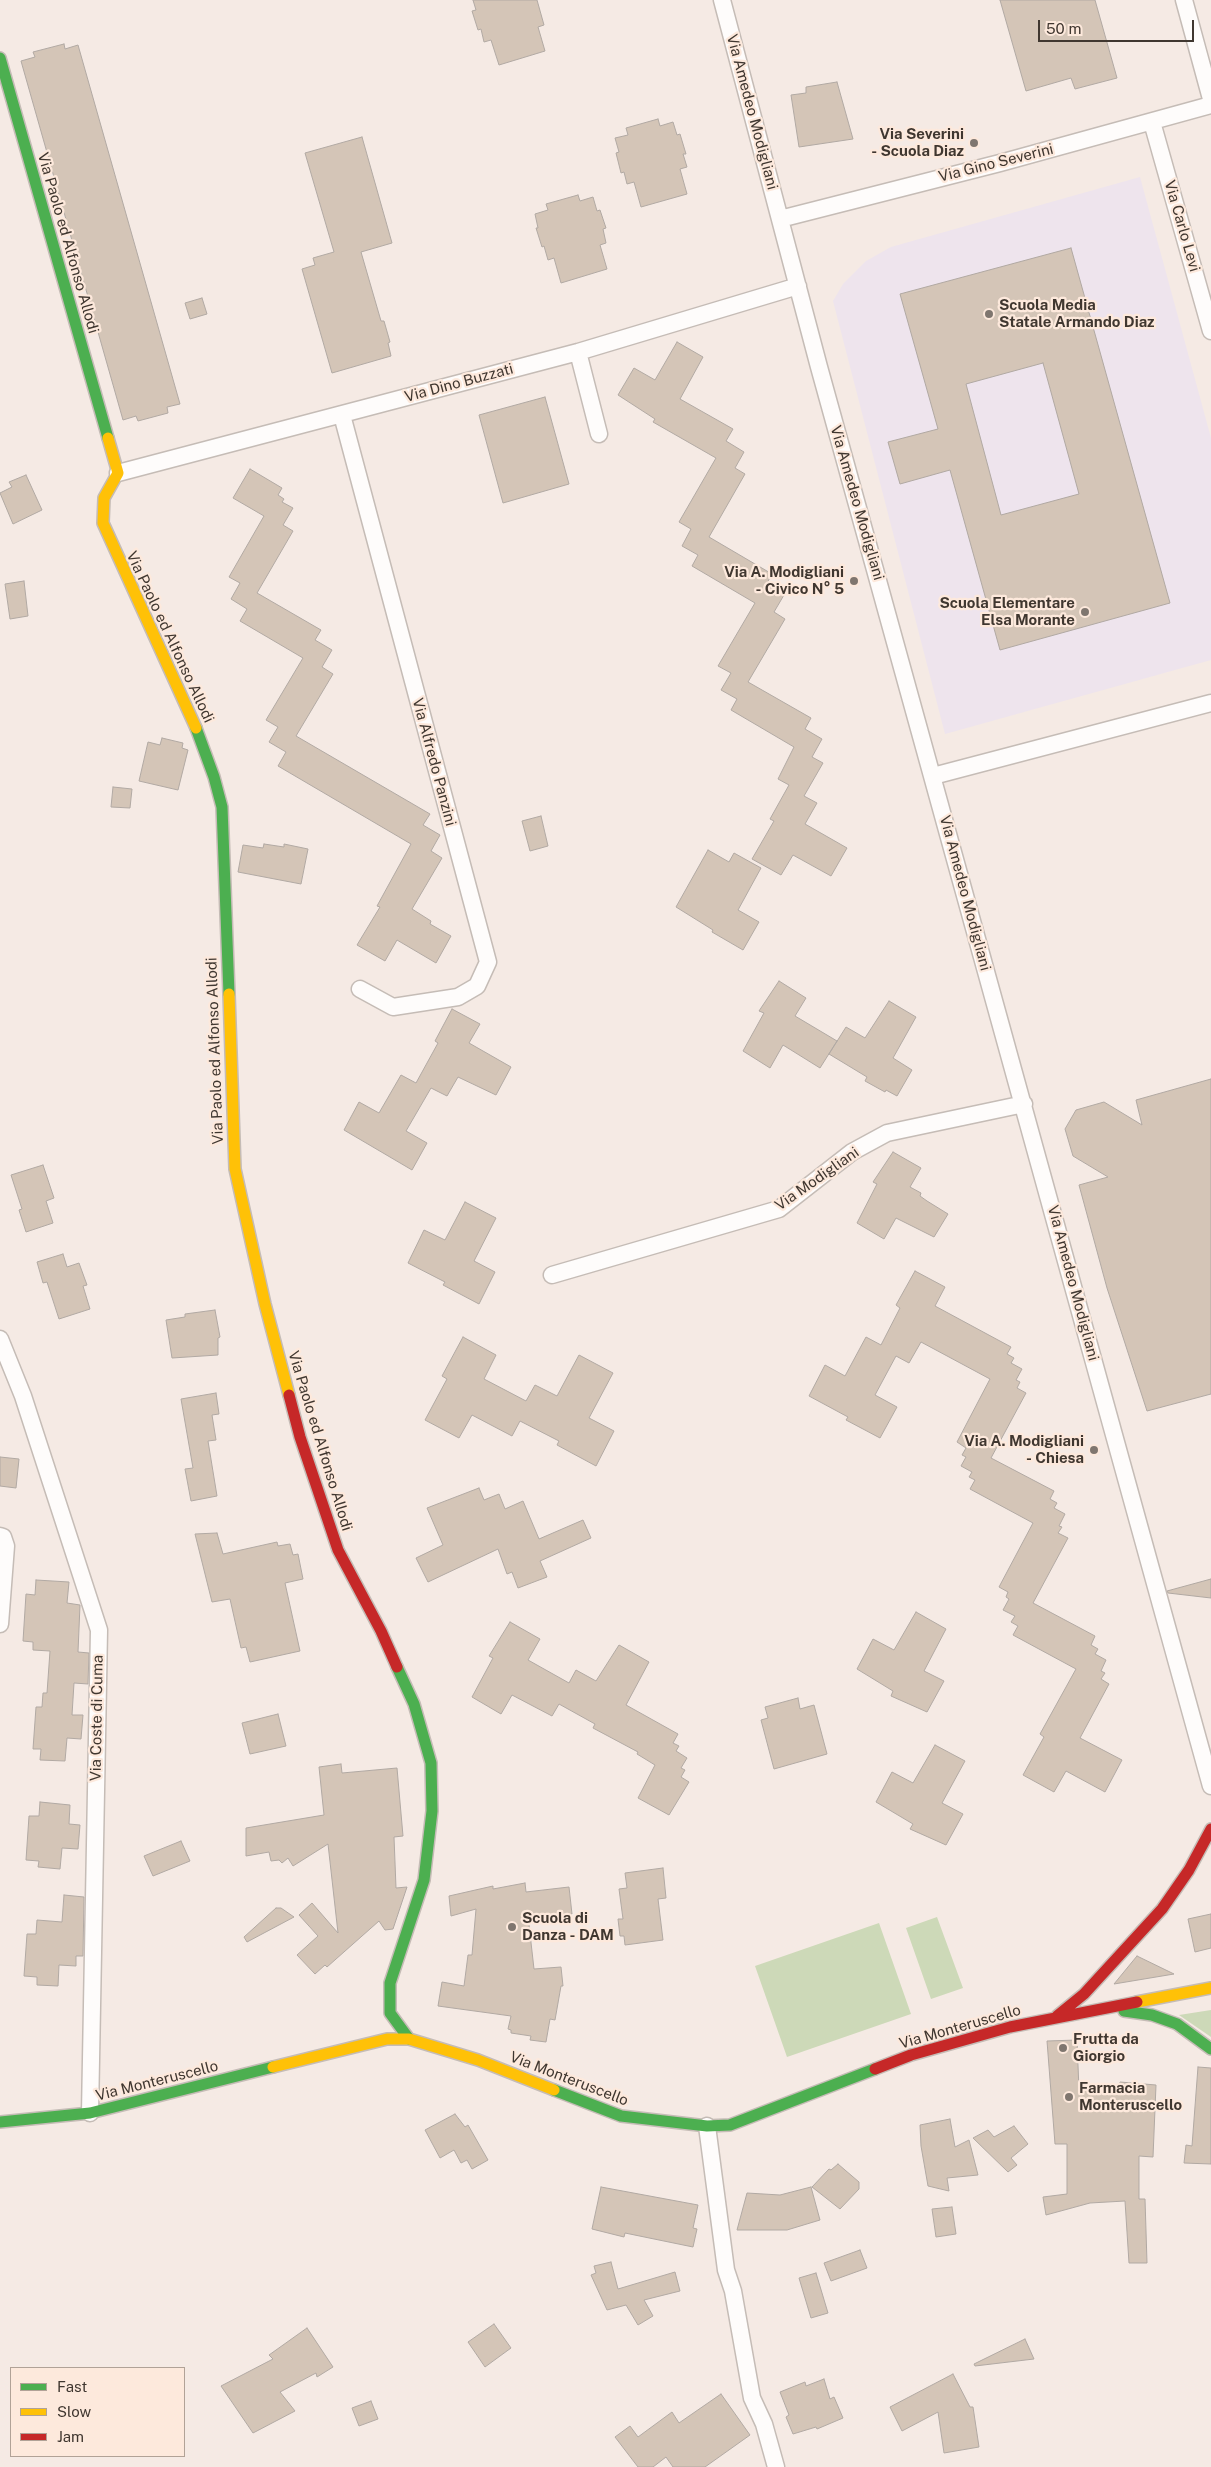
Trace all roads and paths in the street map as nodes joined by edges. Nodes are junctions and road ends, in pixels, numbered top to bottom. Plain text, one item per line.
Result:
1 (722, 0) edge
2 (1184, 0) edge
3 (0, 58) edge
4 (1211, 99) edge
5 (1211, 105) edge
6 (1152, 122) junction
7 (780, 219) junction
8 (798, 286) junction
9 (1211, 331) edge
10 (578, 352) junction
11 (342, 415) junction
12 (599, 434) dead end
13 (118, 473) junction
14 (1211, 703) edge
15 (933, 776) junction
16 (360, 989) dead end
17 (1024, 1104) junction
18 (552, 1275) dead end
19 (0, 1340) edge
20 (0, 1536) edge
21 (0, 1624) edge
22 (1211, 1786) edge
23 (1211, 1829) edge
24 (1211, 1988) edge
25 (1107, 2008) junction
26 (1056, 2017) junction
27 (409, 2039) junction
28 (1211, 2049) edge
29 (90, 2113) junction
30 (0, 2122) edge
31 (707, 2126) junction
32 (776, 2467) edge

1 - 7 street, Via Amedeo Modigliani
2 - 4 street
3 - 13 street, Via Paolo ed Alfonso Allodi
5 - 6 street, Via Gino Severini
6 - 7 street, Via Gino Severini
6 - 9 street, Via Carlo Levi
7 - 8 street, Via Amedeo Modigliani
8 - 10 street, Via Dino Buzzati
8 - 15 street, Via Amedeo Modigliani
10 - 11 street, Via Dino Buzzati
10 - 12 street
11 - 13 street, Via Dino Buzzati
11 - 16 street, Via Alfredo Panzini
13 - 27 street, Via Paolo ed Alfonso Allodi
14 - 15 street
15 - 17 street, Via Amedeo Modigliani
17 - 18 street, Via Modigliani
17 - 22 street, Via Amedeo Modigliani
19 - 29 street, Via Coste di Cuma
20 - 21 street
23 - 26 street
24 - 25 street, Via Monteruscello
25 - 26 street, Via Monteruscello
25 - 28 street
26 - 31 street, Via Monteruscello
27 - 29 street, Via Monteruscello
27 - 31 street, Via Monteruscello
29 - 30 street, Via Monteruscello
31 - 32 street

